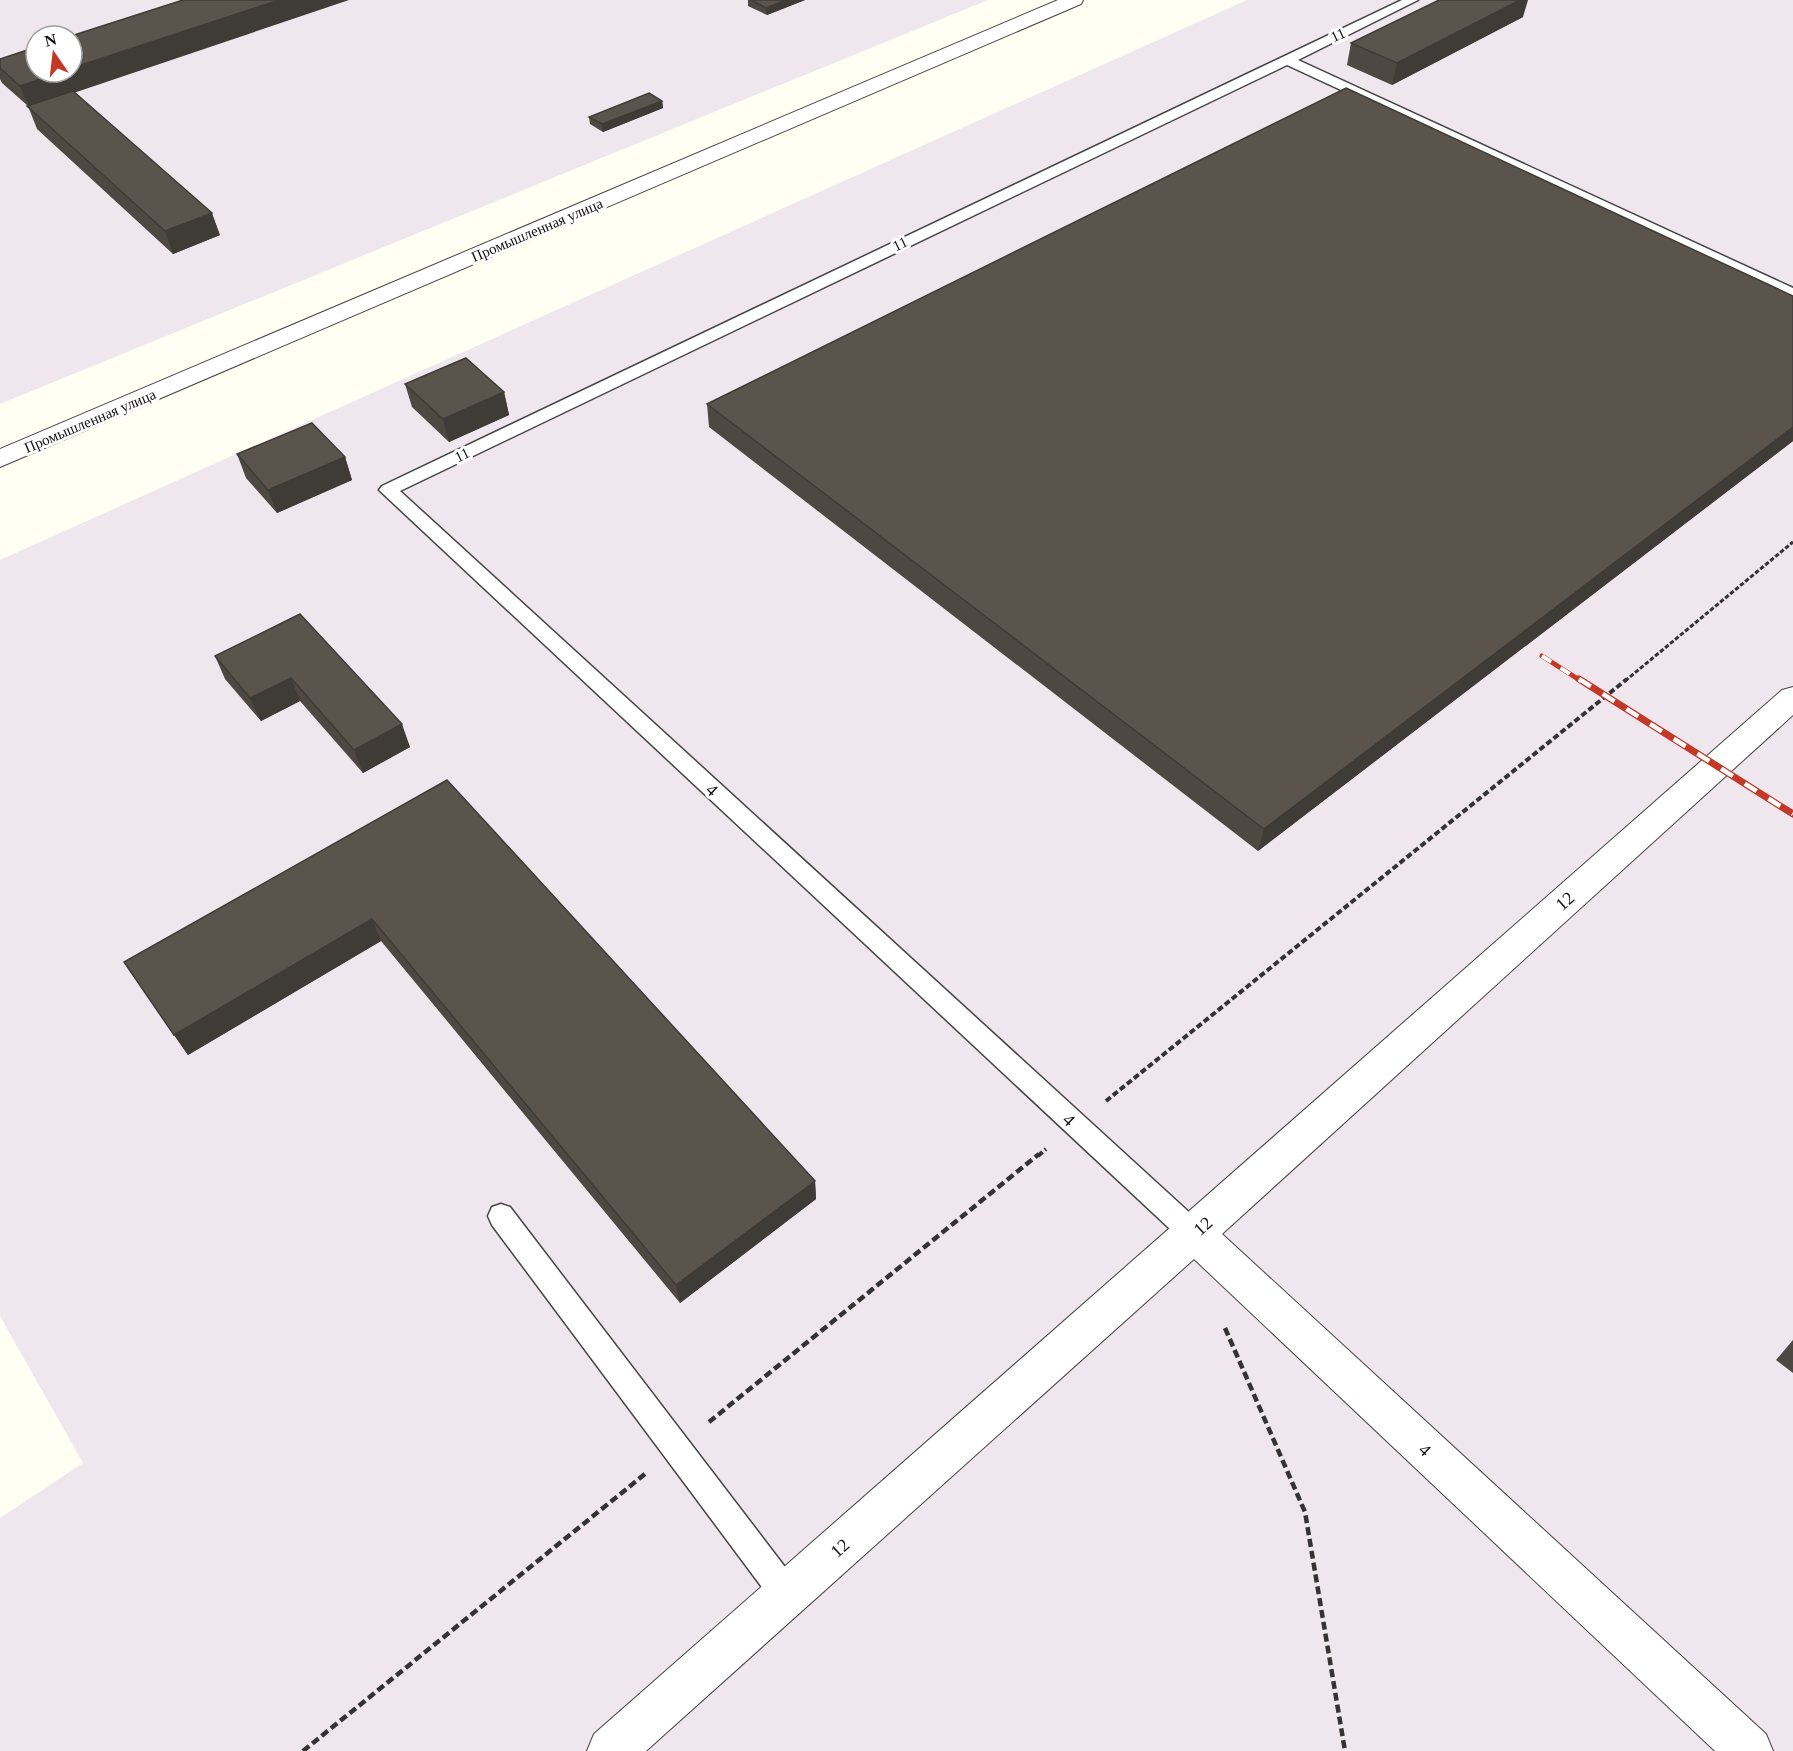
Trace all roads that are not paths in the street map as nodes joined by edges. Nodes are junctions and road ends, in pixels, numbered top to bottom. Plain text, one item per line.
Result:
1 (1074, 0) edge
2 (1412, 0) edge
3 (1286, 59) junction
4 (1793, 294) edge
5 (0, 459) edge
6 (388, 490) joint
7 (1793, 698) edge
8 (501, 1216) dead end
9 (1194, 1234) junction
10 (787, 1595) junction
11 (611, 1751) edge
12 (1749, 1751) edge

1 - 5 street, Промышленная улица
2 - 3 lane, 11
3 - 4 lane
3 - 6 lane, 11
6 - 9 lane, 4
7 - 9 street, 12
8 - 10 lane
9 - 10 street, 12
9 - 12 street, 4
10 - 11 street, 12

